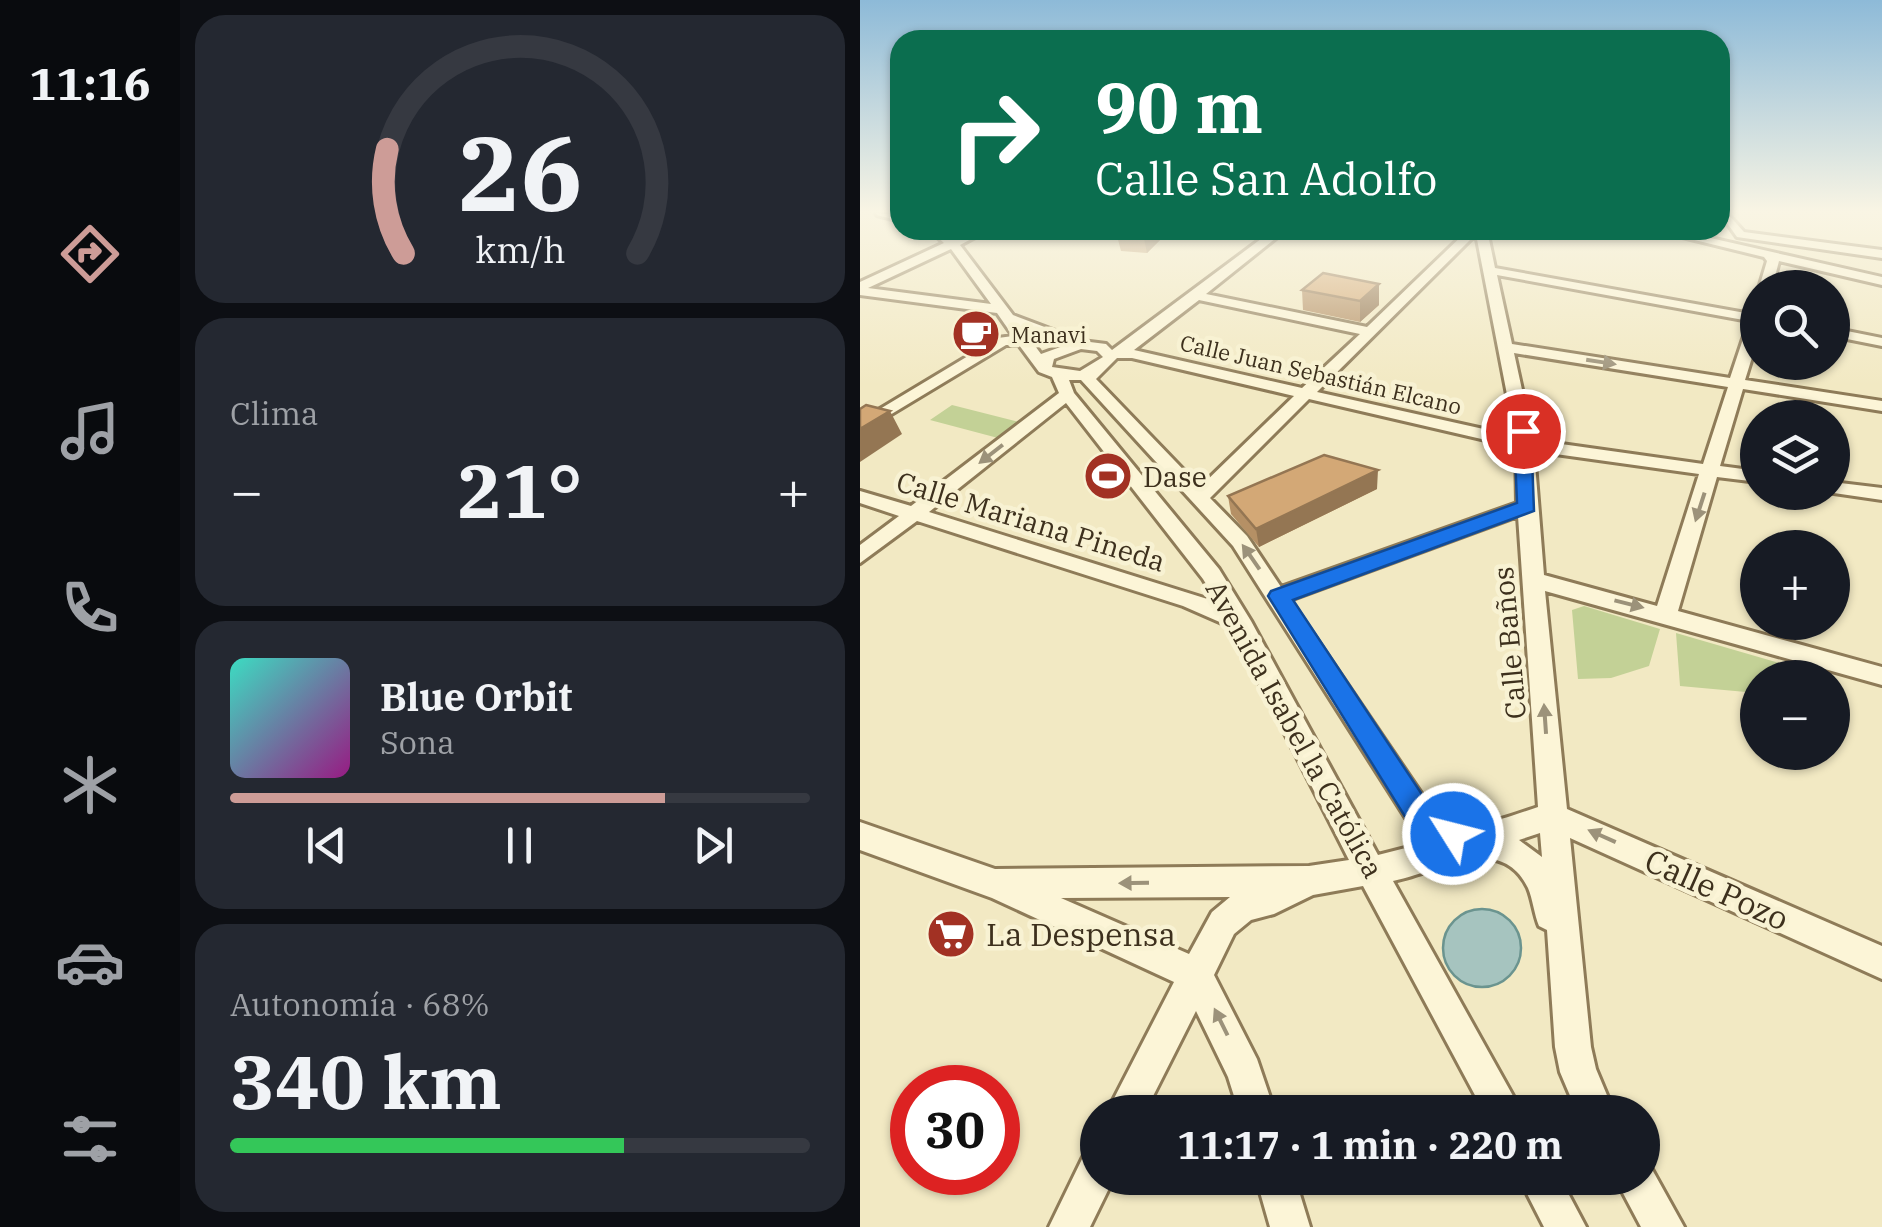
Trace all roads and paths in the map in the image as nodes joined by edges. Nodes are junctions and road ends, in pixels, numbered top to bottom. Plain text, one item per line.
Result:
1 (891, 270) edge
2 (972, 270) edge
3 (1231, 270) edge
4 (1436, 270) edge
5 (1488, 270) edge
6 (1489, 270) edge
7 (1840, 270) edge
8 (1882, 280) edge
9 (860, 289) edge
10 (1200, 296) junction
11 (1004, 311) junction
12 (1740, 314) edge
13 (1372, 332) junction
14 (1850, 336) edge
15 (1025, 340) junction
16 (1882, 342) edge
17 (1080, 345) junction
18 (1505, 347) junction
19 (1116, 354) junction
20 (1740, 367) edge
21 (1093, 374) junction
22 (1057, 380) junction
23 (1735, 382) junction
24 (1310, 394) junction
25 (1882, 406) edge
26 (860, 428) edge
27 (1525, 444) junction
28 (1712, 471) junction
29 (1740, 475) edge
30 (1850, 490) edge
31 (1882, 494) edge
32 (860, 496) edge
33 (1200, 496) junction
34 (1527, 506) junction
35 (916, 513) junction
36 (860, 556) edge
37 (1534, 580) junction
38 (1279, 596) junction
39 (1666, 614) junction
40 (1240, 621) junction
41 (1882, 676) edge
42 (1552, 816) junction
43 (1343, 820) junction
44 (1498, 835) junction
45 (860, 836) edge
46 (1465, 847) junction
47 (1376, 872) junction
48 (1321, 880) junction
49 (995, 884) junction
50 (1882, 963) edge
51 (1195, 974) junction
52 (1573, 1047) junction
53 (1134, 1095) edge
54 (1251, 1095) edge
55 (1495, 1095) edge
56 (1588, 1095) edge
57 (1085, 1195) edge
58 (1281, 1195) edge
59 (1548, 1195) edge
60 (1645, 1195) edge
61 (1069, 1227) edge
62 (1290, 1227) edge
63 (1566, 1227) edge
64 (1664, 1227) edge

1 - 9 street
2 - 11 street, Avenida Isabel la Católica
3 - 10 street
4 - 13 street
5 - 18 street, Calle Baños
6 - 12 street
7 - 8 street
9 - 11 street
10 - 13 street
10 - 19 street
11 - 15 street, Avenida Isabel la Católica
11 - 17 street, Avenida Isabel la Católica
13 - 24 street
14 - 16 street
15 - 22 street, Avenida Isabel la Católica
15 - 26 street
17 - 19 street, Calle Juan Sebastián Elcano
17 - 22 street
18 -> 23 street
18 - 27 street, Calle Baños
19 - 21 street
19 - 24 street, Calle Juan Sebastián Elcano
20 - 23 street
21 - 22 street
21 - 33 street, Avenida Isabel la Católica
22 -> 35 street
22 - 40 street, Avenida Isabel la Católica
23 - 25 street
23 - 28 street
24 - 27 street, Calle Juan Sebastián Elcano
24 - 33 street
27 - 28 street, Calle Juan Sebastián Elcano
27 - 34 street, Calle Baños
28 - 29 street, Calle Juan Sebastián Elcano
28 -> 39 street
30 - 31 street
32 - 35 street, Calle Mariana Pineda
38 -> 33 street, Avenida Isabel la Católica
34 - 37 street, Calle Baños
34 - 38 street
35 - 36 street
35 - 40 street, Calle Mariana Pineda
37 -> 39 street
42 -> 37 street, Calle Baños
38 - 44 street, Avenida Isabel la Católica
39 - 41 street
40 - 43 street, Avenida Isabel la Católica
42 - 44 street
50 -> 42 street, Calle Pozo
42 - 52 street, Calle Baños
43 - 47 street, Avenida Isabel la Católica
43 - 48 street
44 - 46 street
45 - 49 street
46 - 47 street
46 - 52 street
47 - 48 street
47 - 55 street, Avenida Isabel la Católica
48 -> 49 street
48 - 51 street
49 - 51 street
51 - 53 street
54 -> 51 street
52 - 56 street
57 - 61 street
58 - 62 street
59 - 63 street
60 - 64 street

